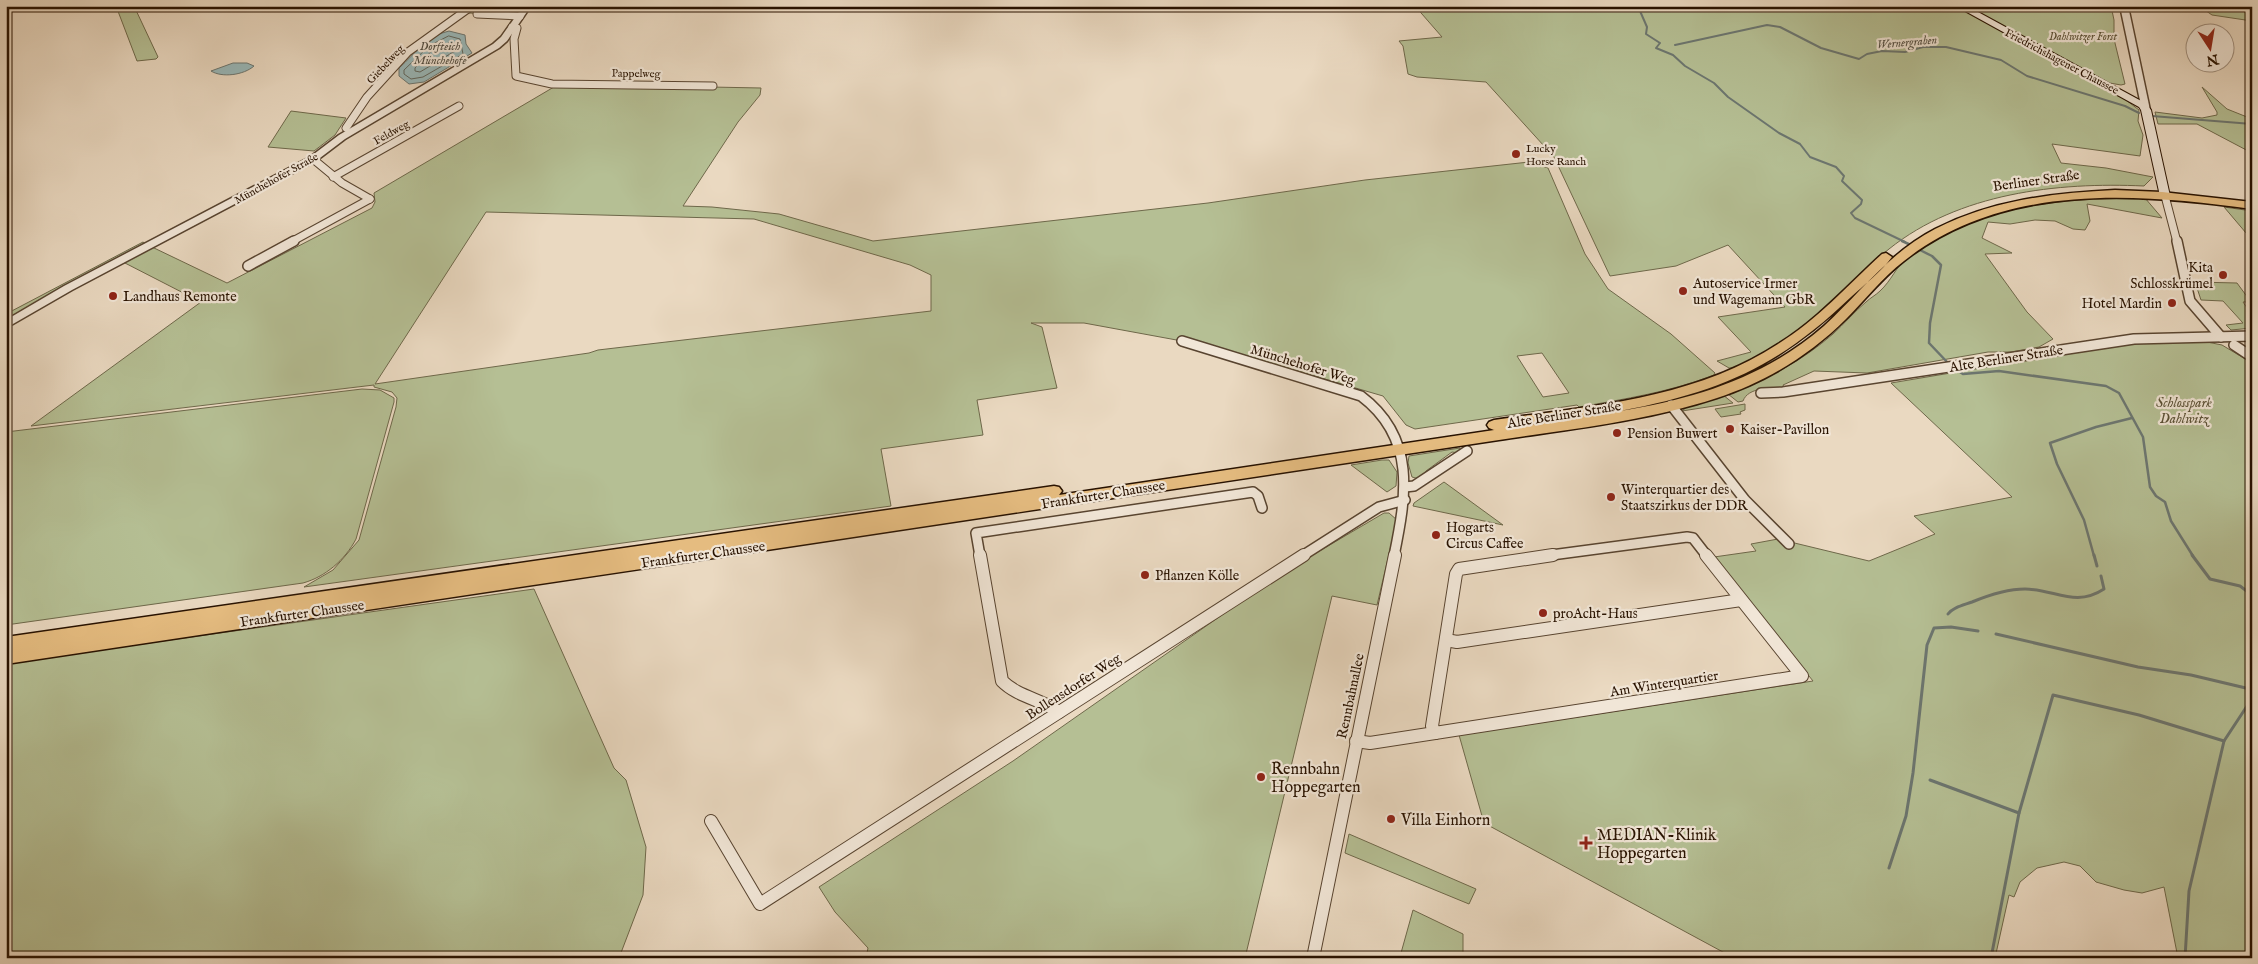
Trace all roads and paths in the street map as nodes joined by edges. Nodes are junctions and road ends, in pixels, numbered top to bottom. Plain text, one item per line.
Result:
1 (472, 6) edge
2 (527, 6) edge
3 (1960, 6) edge
4 (2124, 6) edge
5 (477, 14) dead end
6 (520, 16) junction
7 (512, 27) junction
8 (713, 86) dead end
9 (2138, 99) junction
10 (459, 106) dead end
11 (346, 128) dead end
12 (313, 159) junction
13 (333, 177) junction
14 (2165, 193) junction
15 (2252, 200) edge
16 (2252, 206) edge
17 (248, 266) dead end
18 (6, 325) edge
19 (2252, 336) edge
20 (2221, 337) junction
21 (1182, 341) dead end
22 (2234, 345) dead end
23 (2252, 357) edge
24 (1736, 380) junction
25 (1761, 393) dead end
26 (1672, 405) junction
27 (1398, 445) junction
28 (1467, 451) dead end
29 (1405, 487) junction
30 (1405, 500) junction
31 (1262, 508) dead end
32 (1789, 544) dead end
33 (1741, 600) junction
34 (1446, 640) junction
35 (6, 644) edge
36 (6, 657) edge
37 (1059, 712) junction
38 (1435, 733) junction
39 (1356, 741) junction
40 (711, 821) dead end
41 (1313, 958) edge

1 - 11 street, Giebelweg
2 - 6 street, Münchehofer Straße
3 - 9 main road, Friedrichshagener Chaussee
4 - 9 street
5 - 6 street
6 - 7 street, Münchehofer Straße
7 - 8 street, Pappelweg
7 - 12 street, Münchehofer Straße
9 - 14 main road, Friedrichshagener Chaussee
10 - 13 street, Feldweg
12 - 13 street
12 - 18 street, Münchehofer Straße
13 - 17 street
14 - 15 main road, Berliner Straße
14 - 16 main road, Berliner Straße
14 - 20 street
14 - 24 main road, Berliner Straße
19 - 20 street, Alte Berliner Straße
20 - 25 street, Alte Berliner Straße
21 - 27 street, Münchehofer Weg
22 - 23 street
24 - 26 main road, Alte Berliner Straße
24 - 27 main road, Alte Berliner Straße
26 - 27 main road, Alte Berliner Straße
26 - 32 street
27 - 29 street, Rennbahnallee
27 - 35 main road, Frankfurter Chaussee
27 - 36 main road, Frankfurter Chaussee
28 - 29 street
29 - 30 street, Rennbahnallee
30 - 37 street, Bollensdorfer Weg
30 - 39 street, Rennbahnallee
31 - 37 street
33 - 34 street
33 - 34 street, Am Winterquartier
33 - 38 street, Am Winterquartier
34 - 38 street, Am Winterquartier
37 - 40 street, Bollensdorfer Weg
38 - 39 street, Am Winterquartier
39 - 41 street, Rennbahnallee

